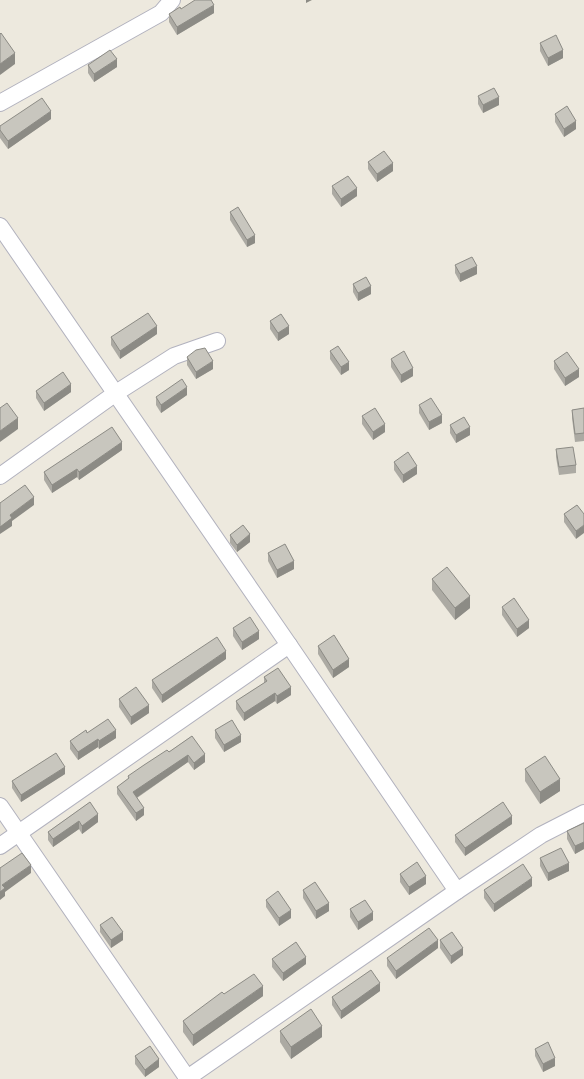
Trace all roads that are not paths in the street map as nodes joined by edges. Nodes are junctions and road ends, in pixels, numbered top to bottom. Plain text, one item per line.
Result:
1 (172, 0) edge
2 (0, 103) edge
3 (0, 226) edge
4 (217, 341) dead end
5 (116, 394) junction
6 (0, 476) edge
7 (289, 645) junction
8 (0, 806) edge
9 (584, 813) edge
10 (19, 833) junction
11 (0, 846) edge
12 (457, 891) junction
13 (187, 1079) edge

1 - 2 street
3 - 5 street
4 - 5 street
5 - 6 street
5 - 7 street
7 - 10 street
7 - 12 street
8 - 10 street
9 - 12 street
10 - 11 street
10 - 13 street
12 - 13 street

